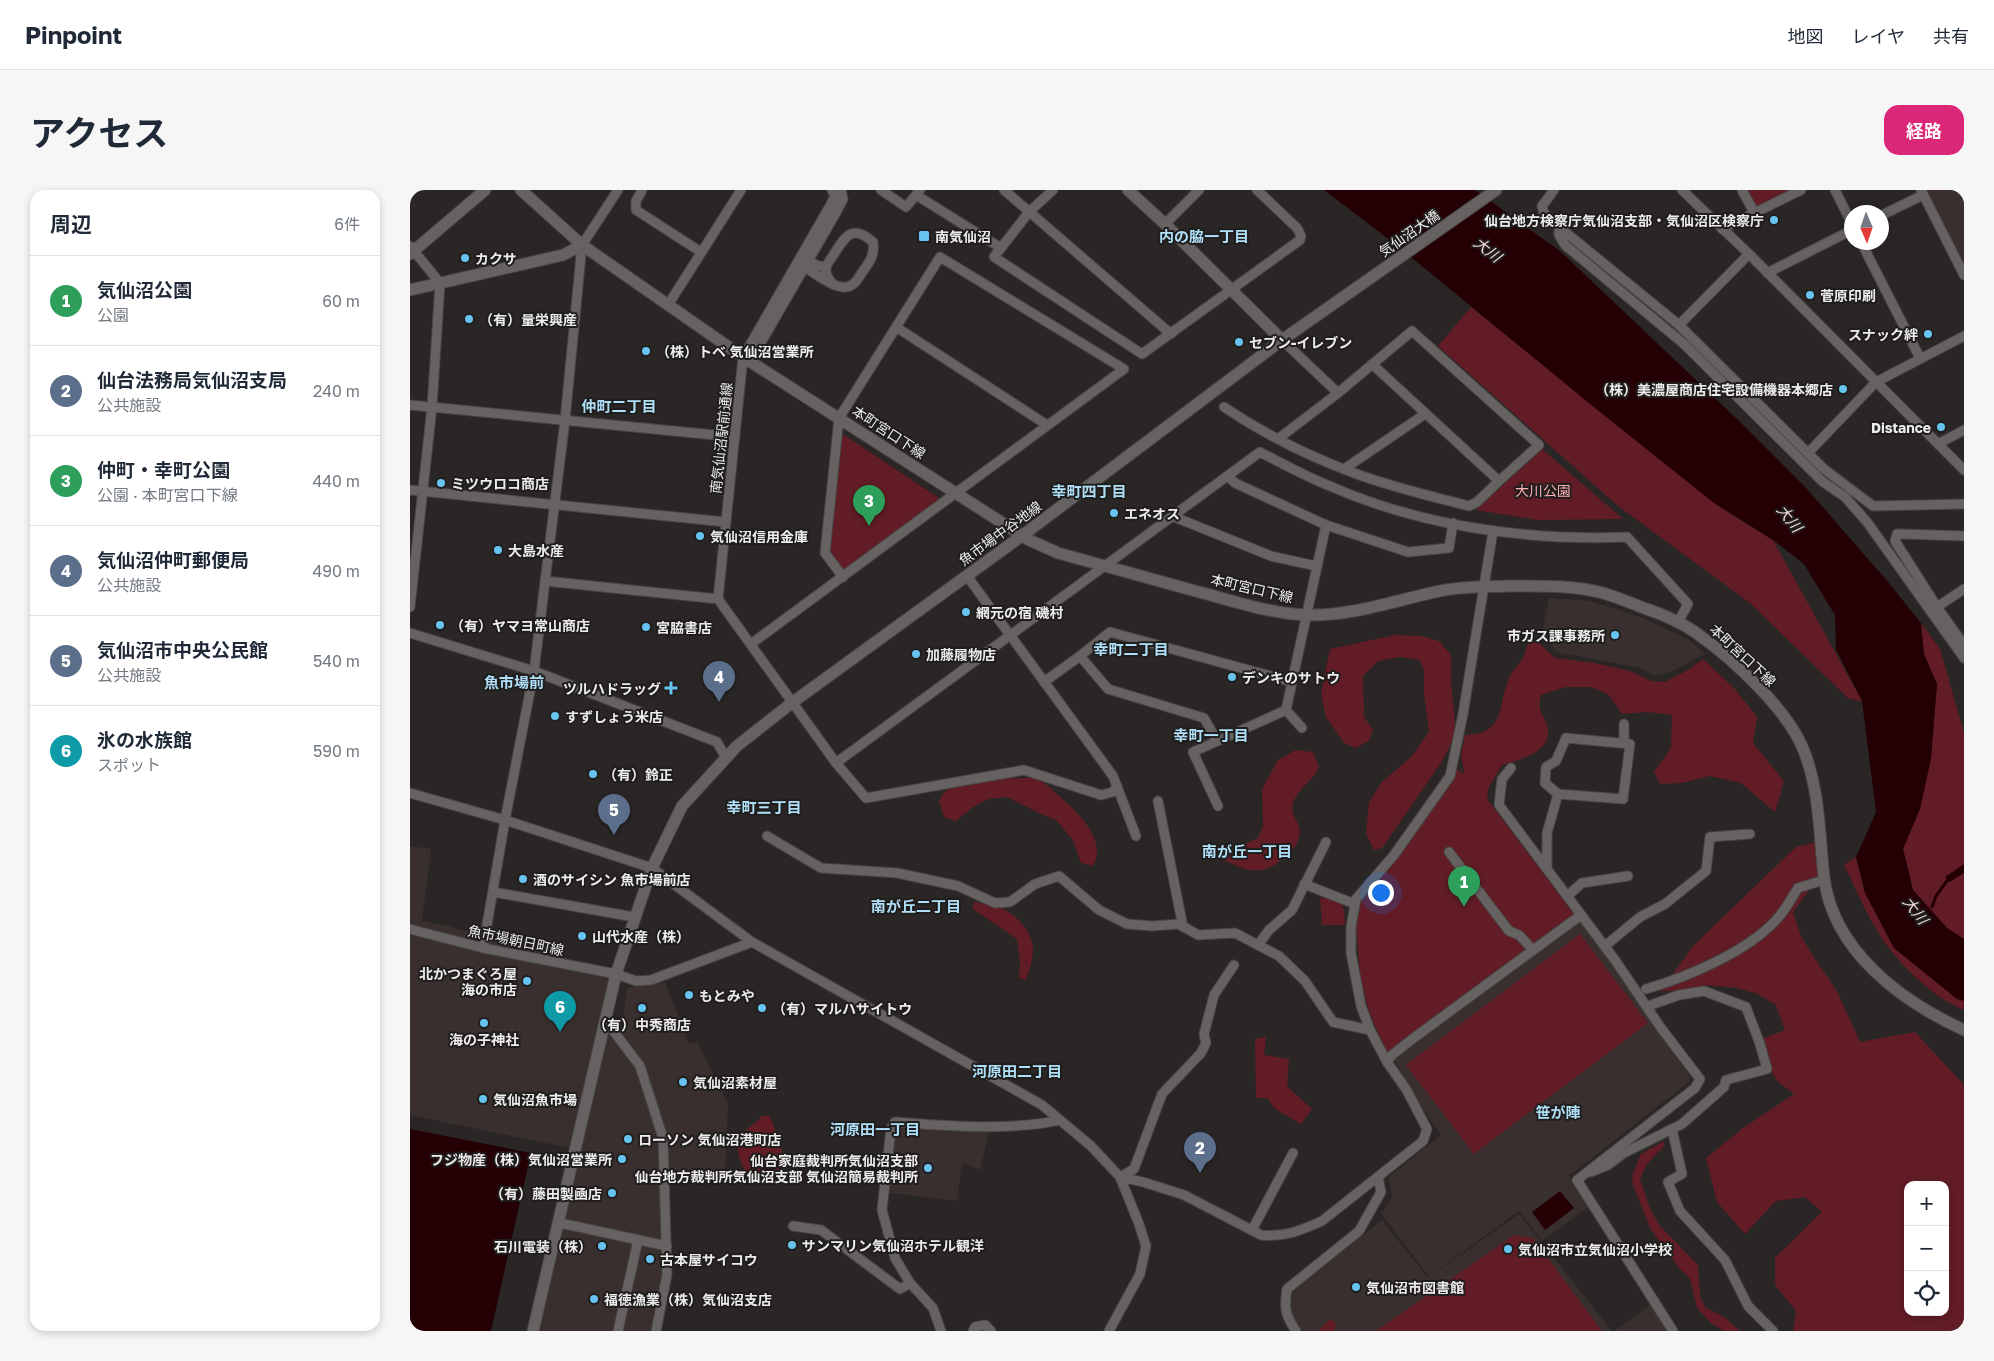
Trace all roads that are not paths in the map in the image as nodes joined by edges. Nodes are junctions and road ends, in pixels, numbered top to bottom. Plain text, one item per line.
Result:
1 (485, 190) edge
2 (521, 190) edge
3 (618, 190) edge
4 (642, 190) edge
5 (648, 190) edge
6 (741, 190) edge
7 (832, 190) edge
8 (841, 190) edge
9 (881, 190) edge
10 (1004, 190) edge
11 (1053, 190) edge
12 (1128, 190) edge
13 (1199, 190) edge
14 (1257, 190) edge
15 (1496, 190) edge
16 (1554, 190) edge
17 (1682, 190) edge
18 (1742, 190) edge
19 (1801, 190) edge
20 (1835, 190) edge
21 (918, 192) edge
22 (1922, 192) edge
23 (1844, 208) edge
24 (1889, 211) edge
25 (1030, 212) junction
26 (1754, 212) junction
27 (1165, 224) junction
28 (1559, 227) junction
29 (1722, 229) junction
30 (1844, 234) edge
31 (582, 245) junction
32 (1001, 248) junction
33 (412, 250) edge
34 (702, 250) junction
35 (1865, 250) edge
36 (1749, 254) junction
37 (804, 263) junction
38 (826, 266) junction
39 (1767, 273) junction
40 (1964, 275) edge
41 (440, 283) junction
42 (1363, 283) joint
43 (834, 284) junction
44 (1231, 289) junction
45 (410, 290) edge
46 (668, 305) junction
47 (1679, 325) junction
48 (896, 327) junction
49 (1171, 334) junction
50 (1964, 336) edge
51 (1282, 340) junction
52 (743, 357) junction
53 (1920, 358) junction
54 (1372, 364) junction
55 (1876, 382) junction
56 (1338, 393) junction
57 (410, 405) edge
58 (432, 407) junction
59 (1224, 407) dead end
60 (1425, 414) junction
61 (839, 418) junction
62 (565, 420) junction
63 (1047, 426) junction
64 (1964, 430) edge
65 (735, 437) junction
66 (1278, 439) junction
67 (1938, 444) junction
68 (1808, 453) junction
69 (1344, 469) junction
70 (1964, 470) edge
71 (1228, 476) junction
72 (1499, 481) junction
73 (410, 490) edge
74 (424, 492) junction
75 (957, 494) junction
76 (555, 504) junction
77 (1964, 504) edge
78 (1172, 516) junction
79 (726, 522) junction
80 (1453, 523) junction
81 (1326, 525) junction
82 (1493, 531) junction
83 (1022, 536) junction
84 (1964, 536) edge
85 (1104, 565) junction
86 (1316, 566) junction
87 (968, 576) junction
88 (843, 577) junction
89 (545, 581) junction
90 (1483, 586) junction
91 (1964, 589) edge
92 (718, 599) junction
93 (410, 607) edge
94 (1937, 607) junction
95 (1306, 615) junction
96 (1678, 622) junction
97 (410, 633) edge
98 (1010, 635) junction
99 (751, 644) junction
100 (1964, 645) edge
101 (1080, 656) junction
102 (1964, 658) edge
103 (534, 671) junction
104 (1044, 682) junction
105 (1292, 682) junction
106 (793, 702) junction
107 (1286, 710) junction
108 (1624, 724) dead end
109 (1302, 728) dead end
110 (1217, 741) junction
111 (1624, 743) junction
112 (726, 758) junction
113 (836, 762) junction
114 (1511, 768) dead end
115 (1117, 786) junction
116 (410, 794) edge
117 (1558, 794) junction
118 (1158, 801) dead end
119 (1218, 806) dead end
120 (505, 820) junction
121 (1750, 834) dead end
122 (767, 836) dead end
123 (1136, 836) dead end
124 (1326, 842) dead end
125 (1449, 852) dead end
126 (652, 868) junction
127 (1547, 870) junction
128 (1628, 876) dead end
129 (1824, 880) junction
130 (1304, 884) junction
131 (493, 892) junction
132 (1567, 896) junction
133 (1355, 904) junction
134 (1582, 915) junction
135 (634, 917) junction
136 (1183, 926) junction
137 (410, 929) edge
138 (752, 942) junction
139 (1258, 944) junction
140 (1605, 946) junction
141 (483, 948) junction
142 (1533, 950) junction
143 (1234, 965) dead end
144 (616, 974) junction
145 (1646, 989) dead end
146 (1648, 1006) junction
147 (605, 1020) junction
148 (1370, 1030) junction
149 (1964, 1030) edge
150 (1387, 1062) junction
151 (1060, 1120) junction
152 (1672, 1129) junction
153 (1294, 1153) dead end
154 (1584, 1174) junction
155 (1120, 1177) junction
156 (1378, 1177) junction
157 (560, 1223) junction
158 (793, 1226) dead end
159 (1252, 1230) junction
160 (638, 1240) junction
161 (667, 1246) junction
162 (910, 1283) junction
163 (533, 1331) edge
164 (618, 1331) edge
165 (656, 1331) edge
166 (941, 1331) edge
167 (972, 1331) edge
168 (991, 1331) edge
169 (1109, 1331) edge
170 (1296, 1331) edge
171 (1673, 1331) edge
172 (1774, 1331) edge

1 - 33 street
2 - 31 street, 本町宮口下線
3 - 31 street
4 - 34 street
5 - 34 street
6 - 34 street
7 - 37 street
8 - 37 street
9 - 21 street
10 - 25 street
11 - 25 street
12 - 27 street
13 - 27 street
14 - 44 street
15 - 42 street, 気仙沼大橋
16 - 28 street
17 - 29 street
18 - 26 street
19 - 26 street
20 - 23 street
21 - 32 street
22 - 24 street
22 - 40 street
25 - 32 street
25 - 49 street
26 - 29 street
27 - 44 street
28 - 47 street
28 - 102 street
29 - 36 street
30 - 39 street
31 - 41 street
31 - 46 street, 本町宮口下線
31 - 62 street
32 - 49 street
33 - 41 street
34 - 46 street
35 - 53 street
36 - 39 street
36 - 47 street
37 - 38 street
37 - 43 street
37 - 52 street
38 - 43 street
38 - 43 street
39 - 55 street
41 - 45 street
41 - 58 street
42 - 51 street, 魚市場中谷地線
44 - 49 street
44 - 51 street
46 - 52 street, 本町宮口下線
47 - 68 street
48 - 61 street
48 - 63 street
48 - 63 street
50 - 53 street
51 - 56 street
51 - 83 street, 魚市場中谷地線
52 - 61 street, 本町宮口下線
52 - 65 street, 南気仙沼駅前通線
53 - 55 street
54 - 56 street
54 - 60 street
54 - 72 street
55 - 67 street
55 - 68 street
56 - 66 street
57 - 58 street
58 - 62 street
58 - 74 street
59 - 66 street
60 - 69 street
60 - 72 street
61 - 75 street, 本町宮口下線
61 - 88 street
62 - 65 street
62 - 76 street
63 - 75 street
64 - 67 street
65 - 79 street, 南気仙沼駅前通線
66 - 69 street
67 - 70 street
68 - 77 street
69 - 72 street
71 - 78 street
71 - 80 street
71 - 81 street
73 - 74 street
74 - 76 street
74 - 93 street
75 - 83 street, 本町宮口下線
75 - 88 street
76 - 79 street
76 - 89 street
78 - 85 street
78 - 86 street
79 - 92 street, 南気仙沼駅前通線
80 - 81 street
80 - 82 street
81 - 86 street
82 - 90 street
82 - 96 street
83 - 85 street, 本町宮口下線
83 - 87 street, 魚市場中谷地線
84 - 94 street
85 - 95 street, 本町宮口下線
85 - 98 street
86 - 95 street
87 - 98 street
87 - 106 street, 魚市場中谷地線
88 - 99 street
89 - 92 street
89 - 103 street
90 - 95 street, 本町宮口下線
90 - 96 street, 本町宮口下線
90 - 133 street
91 - 94 street
92 - 99 street
94 - 100 street
95 - 105 street
96 - 129 street, 本町宮口下線
97 - 103 street
98 - 104 street
98 - 113 street
99 - 106 street
101 - 104 street
101 - 105 street
101 - 110 street
103 - 112 street
103 - 120 street
104 - 115 street
105 - 107 street
106 - 112 street, 魚市場中谷地線
106 - 113 street
107 - 109 street
107 - 110 street
108 - 111 street
110 - 119 street
111 - 117 street
111 - 117 street
112 - 126 street, 魚市場中谷地線
113 - 115 street
114 - 127 street
115 - 123 street
116 - 120 street
117 - 127 street
118 - 136 street
120 - 126 street
120 - 131 street
121 - 140 street
122 - 136 street
124 - 130 street
125 - 142 street
126 - 135 street, 魚市場中谷地線
126 - 138 street
127 - 132 street
128 - 132 street
129 - 145 street
129 - 149 street, 本町宮口下線
130 - 133 street
130 - 139 street
131 - 135 street
131 - 141 street
132 - 134 street
133 - 148 street
134 - 140 street
134 - 142 street
135 - 144 street, 魚市場中谷地線
136 - 139 street
137 - 141 street, 魚市場朝日町線
138 - 144 street, 魚市場朝日町線
138 - 151 street
139 - 148 street
140 - 146 street
141 - 144 street, 魚市場朝日町線
142 - 150 street
143 - 155 street
144 - 147 street, 魚市場中谷地線
146 - 152 street
146 - 154 street
147 - 157 street, 魚市場中谷地線
147 - 161 street
148 - 150 street
150 - 156 street
151 - 155 street
151 - 162 street
152 - 154 street
152 - 172 street
153 - 159 street
154 - 171 street
155 - 159 street
155 - 169 street
156 - 159 street
156 - 170 street
157 - 160 street
157 - 163 street, 魚市場中谷地線
158 - 162 street
160 - 161 street
160 - 164 street
161 - 165 street
162 - 166 street
167 - 168 street

